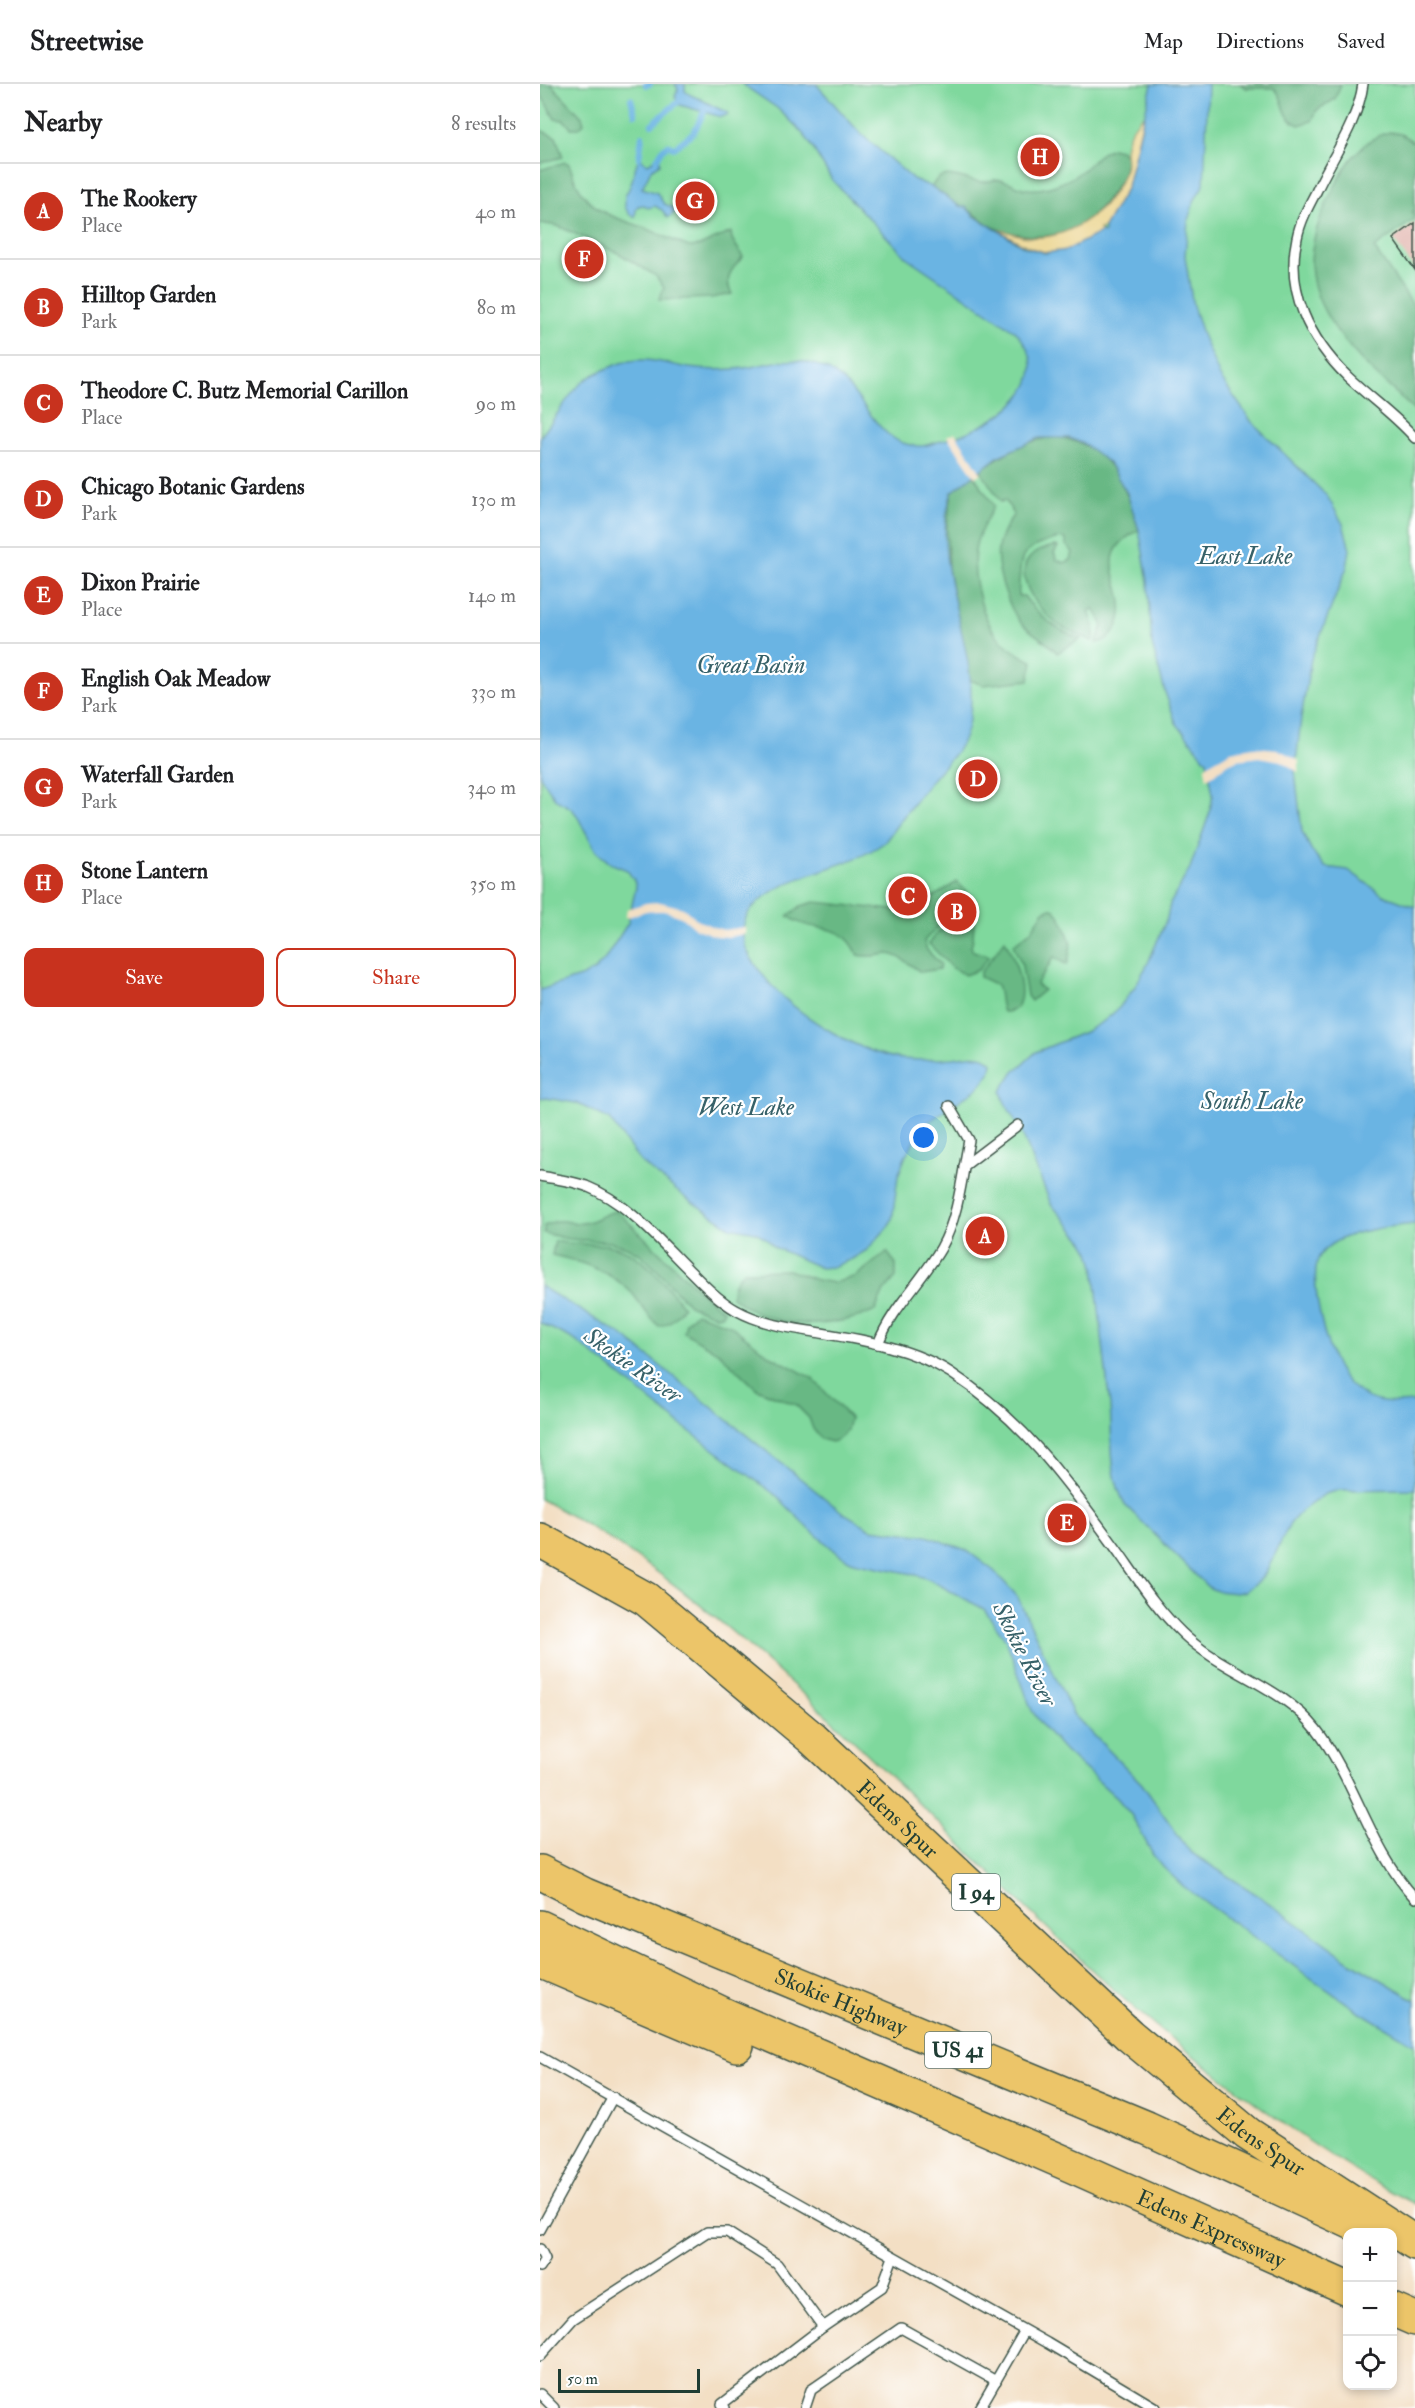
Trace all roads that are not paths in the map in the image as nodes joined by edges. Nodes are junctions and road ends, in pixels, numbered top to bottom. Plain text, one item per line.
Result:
1 (1363, 84) edge
2 (1415, 438) edge
3 (950, 1106) dead end
4 (1018, 1125) dead end
5 (964, 1166) junction
6 (540, 1176) edge
7 (878, 1344) junction
8 (540, 1540) edge
9 (540, 1872) edge
10 (1415, 1898) edge
11 (540, 1927) edge
12 (540, 1961) edge
13 (540, 2057) edge
14 (613, 2097) junction
15 (1077, 2168) junction
16 (1364, 2228) edge
17 (540, 2230) edge
18 (1397, 2243) edge
19 (1415, 2243) edge
20 (540, 2249) edge
21 (1415, 2252) edge
22 (892, 2257) junction
23 (540, 2267) edge
24 (1343, 2287) edge
25 (1397, 2311) edge
26 (1415, 2319) edge
27 (823, 2327) junction
28 (1024, 2332) junction
29 (540, 2356) edge
30 (996, 2381) junction
31 (540, 2394) edge
32 (554, 2408) edge
33 (725, 2408) edge
34 (805, 2408) edge
35 (980, 2408) edge
36 (1156, 2408) edge

1 - 2 lane
3 - 5 lane
4 - 5 lane
5 - 7 lane
6 - 7 lane
7 - 10 lane
8 - 19 highway, Edens Spur / I 94
9 - 16 highway, Skokie Highway / US 41
11 - 15 highway, US 41
12 - 15 highway
13 - 14 lane
14 - 17 lane
14 - 22 lane
15 - 24 highway, Edens Expressway
18 - 21 highway
20 - 23 lane
22 - 27 lane
22 - 28 lane
25 - 26 highway
27 - 29 lane
27 - 33 lane
28 - 30 lane
28 - 36 lane
30 - 34 lane
30 - 35 lane
31 - 32 lane

